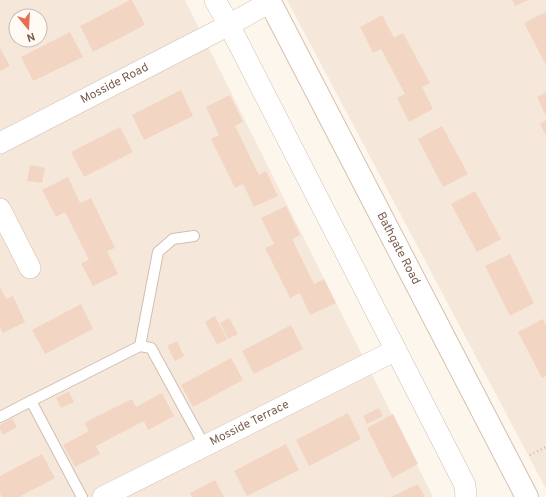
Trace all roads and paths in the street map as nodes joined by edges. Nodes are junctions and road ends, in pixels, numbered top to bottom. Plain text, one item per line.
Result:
1 (215, 0) edge
2 (269, 1) edge
3 (229, 25) junction
4 (0, 143) edge
5 (0, 209) edge
6 (194, 236) dead end
7 (30, 268) dead end
8 (140, 346) junction
9 (396, 350) junction
10 (31, 401) junction
11 (0, 417) edge
12 (204, 446) junction
13 (82, 497) edge
14 (103, 497) edge
15 (466, 497) edge
16 (527, 497) edge

1 - 3 street
2 - 3 street, Mosside Road
2 - 16 main road, Bathgate Road
3 - 4 street, Mosside Road
3 - 9 street
5 - 7 street
6 - 8 lane
8 - 10 lane
8 - 12 lane
9 - 12 street, Mosside Terrace
9 - 15 street
10 - 11 lane
10 - 13 lane
12 - 14 street, Mosside Terrace

